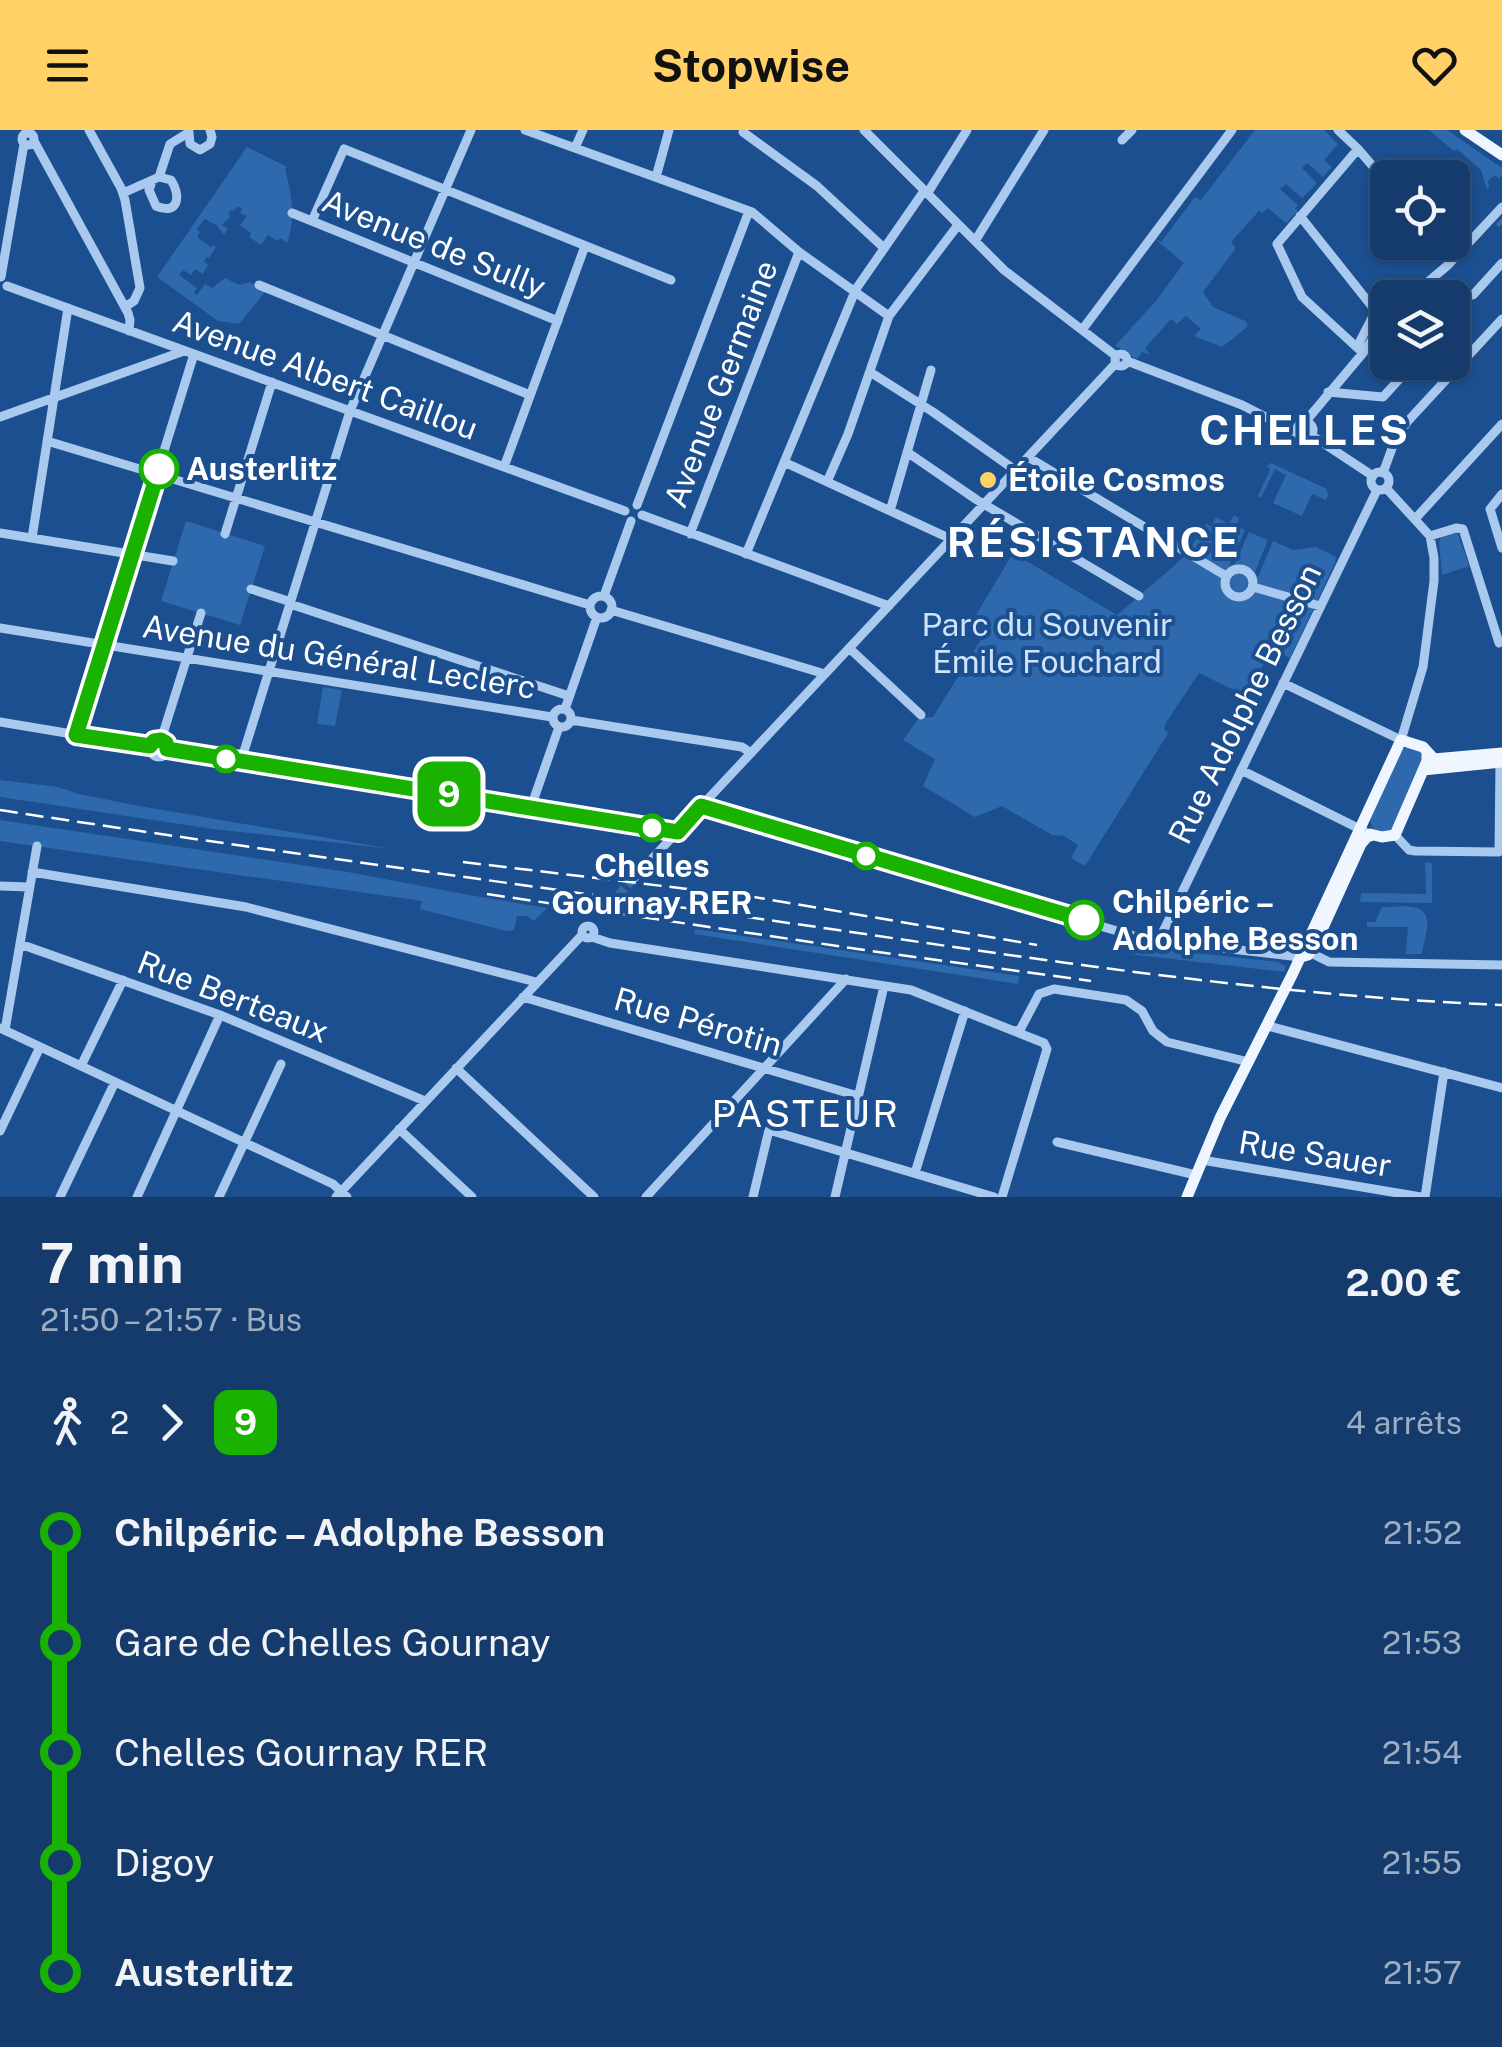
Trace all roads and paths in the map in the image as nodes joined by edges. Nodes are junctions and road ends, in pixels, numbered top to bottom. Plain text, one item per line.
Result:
1 (89, 130) edge
2 (210, 130) edge
3 (471, 130) edge
4 (525, 130) edge
5 (583, 130) edge
6 (669, 130) edge
7 (967, 130) edge
8 (1044, 130) edge
9 (1132, 130) edge
10 (1232, 130) edge
11 (1338, 130) edge
12 (1465, 130) edge
13 (189, 131) edge
14 (743, 132) edge
15 (862, 132) edge
16 (28, 137) edge
17 (1122, 140) dead end
18 (575, 148) junction
19 (1358, 149) junction
20 (1502, 155) edge
21 (1370, 163) edge
22 (656, 177) junction
23 (445, 190) junction
24 (925, 192) junction
25 (123, 193) junction
26 (1502, 207) edge
27 (749, 210) junction
28 (292, 213) dead end
29 (1300, 216) junction
30 (312, 221) junction
31 (958, 225) junction
32 (974, 241) junction
33 (1470, 243) edge
34 (585, 246) junction
35 (884, 248) junction
36 (799, 252) junction
37 (1455, 260) edge
38 (1502, 262) edge
39 (414, 263) junction
40 (671, 280) dead end
41 (1440, 280) edge
42 (2, 283) edge
43 (259, 285) dead end
44 (855, 292) junction
45 (1470, 295) edge
46 (68, 308) junction
47 (124, 308) junction
48 (889, 316) junction
49 (1502, 319) edge
50 (558, 321) junction
51 (1082, 330) junction
52 (128, 331) junction
53 (382, 336) junction
54 (1370, 338) edge
55 (1360, 350) junction
56 (189, 352) junction
57 (1120, 360) junction
58 (931, 370) dead end
59 (870, 372) junction
60 (1399, 380) edge
61 (272, 382) junction
62 (1328, 392) junction
63 (530, 395) junction
64 (54, 397) junction
65 (921, 404) junction
66 (350, 411) junction
67 (0, 417) edge
68 (1502, 424) edge
69 (1300, 427) junction
70 (47, 442) junction
71 (907, 452) junction
72 (1028, 457) junction
73 (784, 462) junction
74 (504, 467) junction
75 (1015, 470) junction
76 (157, 474) junction
77 (1378, 474) junction
78 (827, 482) junction
79 (1382, 489) junction
80 (1502, 494) edge
81 (237, 498) junction
82 (984, 504) junction
83 (637, 505) junction
84 (625, 511) junction
85 (890, 511) junction
86 (642, 515) junction
87 (1414, 518) junction
88 (631, 521) junction
89 (316, 522) junction
90 (0, 533) edge
91 (225, 534) dead end
92 (690, 534) junction
93 (1430, 536) junction
94 (32, 538) junction
95 (951, 539) junction
96 (1502, 548) edge
97 (132, 554) junction
98 (746, 554) junction
99 (173, 561) dead end
100 (1226, 576) junction
101 (1252, 587) junction
102 (251, 589) dead end
103 (604, 596) junction
104 (1139, 596) dead end
105 (290, 603) junction
106 (590, 604) junction
107 (889, 606) junction
108 (1320, 606) junction
109 (612, 610) junction
110 (201, 613) dead end
111 (596, 617) junction
112 (0, 628) edge
113 (1498, 643) dead end
114 (104, 645) junction
115 (849, 648) junction
116 (187, 658) junction
117 (269, 672) junction
118 (825, 674) junction
119 (1283, 684) junction
120 (570, 696) junction
121 (565, 709) junction
122 (552, 716) junction
123 (921, 716) dead end
124 (571, 720) junction
125 (0, 722) edge
126 (559, 727) junction
127 (76, 735) junction
128 (1401, 740) junction
129 (164, 744) junction
130 (150, 746) junction
131 (751, 753) junction
132 (1427, 753) junction
133 (1501, 759) edge
134 (241, 761) junction
135 (1240, 770) junction
136 (1423, 770) junction
137 (701, 806) junction
138 (531, 808) junction
139 (1366, 830) junction
140 (678, 832) junction
141 (1395, 835) junction
142 (37, 846) dead end
143 (32, 872) junction
144 (634, 878) tunnel mouth
145 (0, 886) edge
146 (30, 888) junction
147 (600, 915) tunnel mouth
148 (588, 933) junction
149 (1158, 940) junction
150 (20, 944) junction
151 (1306, 955) junction
152 (1502, 965) edge
153 (846, 979) junction
154 (123, 980) junction
155 (536, 982) junction
156 (884, 986) junction
157 (523, 997) junction
158 (966, 1011) junction
159 (220, 1015) junction
160 (1268, 1026) junction
161 (2, 1029) edge
162 (1014, 1030) junction
163 (40, 1047) junction
164 (1249, 1062) junction
165 (281, 1064) dead end
166 (81, 1066) junction
167 (456, 1068) junction
168 (764, 1068) junction
169 (1444, 1072) junction
170 (114, 1082) junction
171 (1502, 1088) edge
172 (858, 1096) junction
173 (426, 1101) junction
174 (177, 1111) junction
175 (4, 1113) edge
176 (400, 1129) junction
177 (0, 1131) edge
178 (245, 1142) junction
179 (1057, 1142) dead end
180 (845, 1152) junction
181 (1202, 1160) junction
182 (915, 1173) junction
183 (1196, 1175) junction
184 (341, 1195) edge
185 (60, 1197) edge
186 (137, 1197) edge
187 (219, 1197) edge
188 (472, 1197) edge
189 (594, 1197) edge
190 (646, 1197) edge
191 (752, 1197) edge
192 (834, 1197) edge
193 (994, 1197) edge
194 (1002, 1197) edge
195 (1187, 1197) edge
196 (1423, 1197) edge

1 - 25 street
2 - 13 street
3 - 23 street
4 - 18 street
5 - 18 street
6 - 22 street
7 - 24 street
8 - 32 street
9 - 17 street
10 - 51 street
11 - 19 street
12 - 20 main road
13 - 25 street
14 - 35 street
15 - 24 street
16 - 42 street
16 - 47 street
18 - 22 street
19 - 21 street
19 - 29 street
22 - 27 street
23 - 30 street
23 - 34 street
23 - 39 street
24 - 31 street
24 - 35 street
25 - 47 street
26 - 33 street
27 - 36 street
27 - 83 street
28 - 30 street, Avenue de Sully
29 - 55 street
29 - 55 street
30 - 39 street, Avenue de Sully
31 - 32 street
31 - 48 street
32 - 51 street
34 - 40 street
34 - 50 street
35 - 44 street
36 - 44 street
36 - 92 street, Avenue Germaine
37 - 41 street
38 - 45 street
39 - 50 street, Avenue de Sully
39 - 53 street
42 - 46 street, Avenue Albert Caillou
43 - 53 street
44 - 48 street
44 - 73 street
46 - 52 street, Avenue Albert Caillou
46 - 64 street
47 - 52 street
48 - 59 street
49 - 77 street
50 - 63 street
51 - 57 street
52 - 56 street, Avenue Albert Caillou
53 - 63 street
53 - 66 street
54 - 55 street
55 - 62 street
56 - 61 street, Avenue Albert Caillou
56 - 64 street
56 - 76 street
57 - 69 street
57 - 72 street
58 - 65 street
59 - 65 street
59 - 78 street
60 - 62 street
61 - 66 street, Avenue Albert Caillou
61 - 81 street
62 - 69 street
63 - 74 street
64 - 67 street
64 - 70 street
65 - 71 street
65 - 75 street
66 - 74 street, Avenue Albert Caillou
66 - 89 street
68 - 87 street
69 - 77 street
70 - 76 street
70 - 94 street
71 - 82 street
71 - 85 street
72 - 75 street
72 - 100 street
73 - 78 street
73 - 98 street
74 - 84 street, Avenue Albert Caillou
75 - 82 street
76 - 81 street
76 - 97 street
77 - 79 street
77 - 79 street
78 - 85 street
79 - 87 street
79 - 108 street, Rue Adolphe Besson
80 - 96 street
81 - 89 street
81 - 91 street
82 - 95 street
82 - 104 street
83 - 84 street
83 - 86 street
84 - 88 street
85 - 95 street
86 - 88 street
86 - 92 street
87 - 93 street
88 - 103 street
89 - 105 street
89 - 106 street
90 - 94 street
92 - 98 street
93 - 113 street
93 - 128 street
94 - 97 street
95 - 107 street
97 - 99 street
97 - 114 street
98 - 107 street
100 - 101 street
100 - 101 street
101 - 108 street
102 - 105 street
103 - 106 street
103 - 109 street
105 - 117 street
105 - 120 street
106 - 111 street
107 - 115 street
108 - 119 street, Rue Adolphe Besson
109 - 111 street
109 - 118 street
110 - 116 street
111 - 120 street
112 - 114 street, Avenue du Général Leclerc
114 - 116 street, Avenue du Général Leclerc
114 - 127 street
115 - 118 street
115 - 123 street
116 - 117 street, Avenue du Général Leclerc
116 - 129 street
117 - 122 street, Avenue du Général Leclerc
117 - 134 street
118 - 131 street
119 - 128 street
119 - 135 street, Rue Adolphe Besson
120 - 121 street
121 - 122 street
121 - 124 street
122 - 126 street
124 - 126 street
124 - 131 street, Avenue du Général Leclerc
125 - 127 street
126 - 138 street
127 - 130 street
128 - 132 main road
128 - 139 main road
129 - 130 street
129 - 130 street
129 - 134 street
131 - 137 street
132 - 133 main road
132 - 136 main road
133 - 136 main road
133 - 141 street
134 - 138 street
135 - 139 street
135 - 149 street, Rue Adolphe Besson
136 - 141 main road
137 - 140 street
137 - 149 street
138 - 140 street
139 - 141 main road
139 - 151 main road
140 - 144 street
142 - 143 street
143 - 146 street
143 - 155 street
145 - 146 street
146 - 150 street
147 - 148 street
148 - 153 street
148 - 155 street
149 - 151 street
150 - 154 street, Rue Berteaux
150 - 161 street
151 - 152 street
151 - 160 main road
153 - 156 street
153 - 168 street
154 - 159 street, Rue Berteaux
154 - 166 street
155 - 157 street
156 - 158 street
156 - 172 street
157 - 167 street
157 - 168 street, Rue Pérotin
158 - 162 street
158 - 182 street
159 - 173 street, Rue Berteaux
159 - 174 street
160 - 164 main road
160 - 169 street
161 - 163 street
162 - 164 street
162 - 194 street
163 - 166 street
163 - 175 street
164 - 181 main road
165 - 178 street
166 - 170 street
167 - 173 street
167 - 189 street
168 - 172 street, Rue Pérotin
168 - 190 street
169 - 171 street
169 - 196 street
170 - 174 street
170 - 185 street
172 - 180 street
173 - 176 street
174 - 178 street
174 - 186 street
175 - 177 street
176 - 184 street
176 - 188 street
178 - 184 street
178 - 187 street
179 - 183 street
180 - 182 street
180 - 191 street
180 - 192 street
181 - 183 main road
181 - 196 street, Rue Sauer
182 - 193 street
183 - 195 main road

